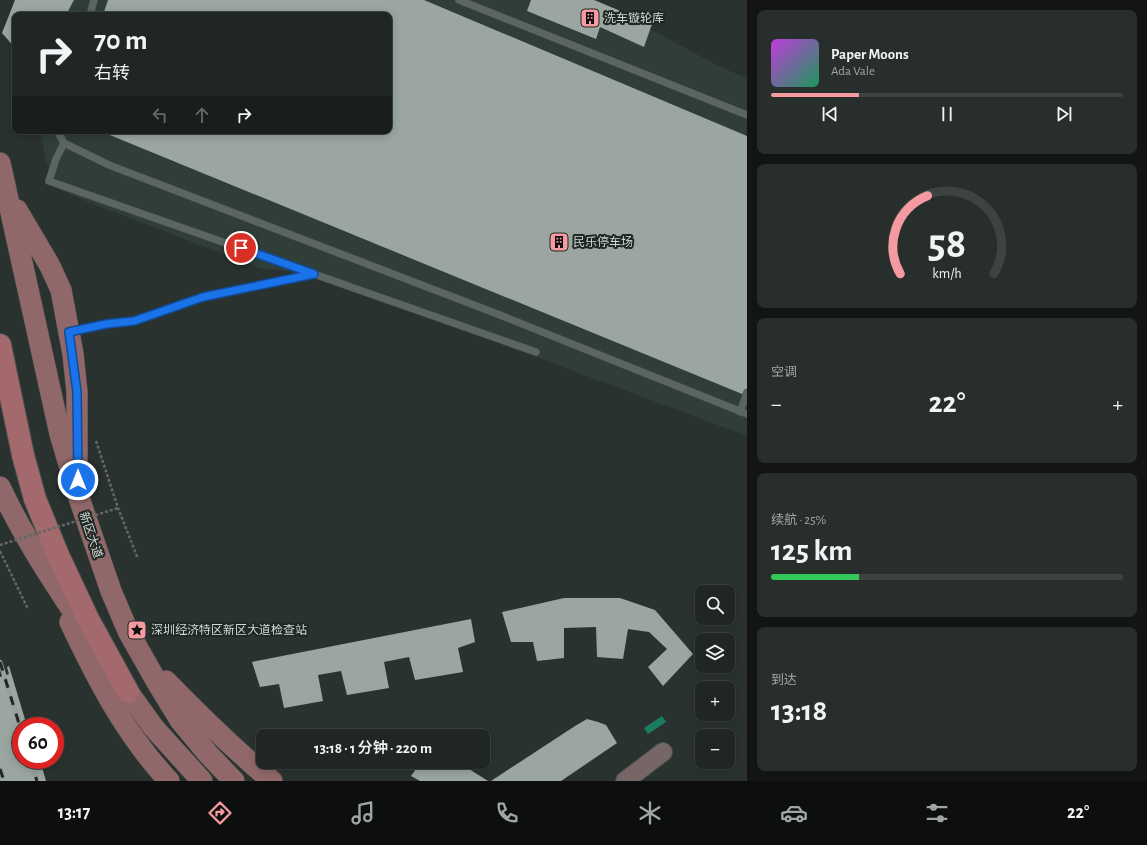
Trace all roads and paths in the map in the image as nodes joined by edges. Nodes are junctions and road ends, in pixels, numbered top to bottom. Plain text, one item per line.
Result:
1 (94, 0) edge
2 (459, 0) edge
3 (91, 12) edge
4 (747, 115) edge
5 (59, 134) edge
6 (64, 143) junction
7 (2, 171) edge
8 (314, 274) junction
9 (69, 332) junction
10 (0, 345) edge
11 (536, 352) dead end
12 (747, 393) edge
13 (744, 413) edge
14 (94, 436) dead end
15 (0, 487) edge
16 (78, 495) junction
17 (118, 508) junction
18 (0, 545) edge
19 (0, 551) edge
20 (138, 559) dead end
21 (50, 578) junction
22 (28, 609) dead end
23 (128, 631) junction
24 (128, 692) junction
25 (662, 752) dead end
26 (169, 781) edge
27 (202, 781) edge
28 (234, 781) edge
29 (272, 781) edge
30 (626, 781) edge

1 - 3 lane
2 - 4 lane
5 - 6 lane
6 - 8 lane
6 - 13 lane
7 - 9 main road
7 - 16 main road, 新区大道
8 - 9 lane
8 - 11 lane
9 - 16 main road
10 - 24 highway
12 - 13 lane
14 - 17 path
15 - 21 main road
16 - 23 main road, 新区大道
17 - 18 path, bridge
17 - 20 path
19 - 22 path
21 - 24 main road
21 - 26 main road
23 - 28 main road, 新区大道
23 - 29 main road
24 - 27 main road
25 - 30 main road

